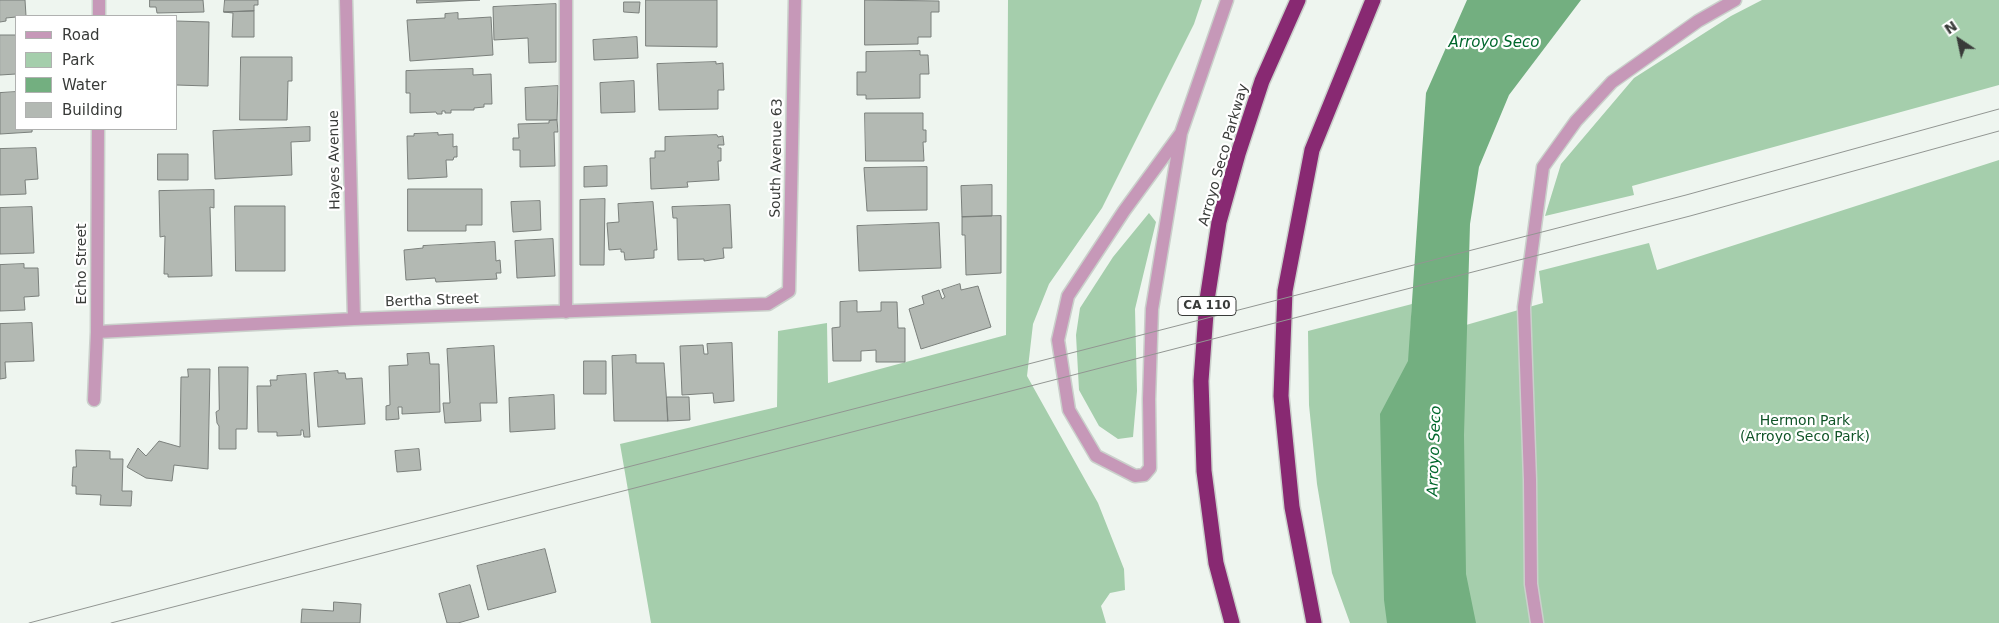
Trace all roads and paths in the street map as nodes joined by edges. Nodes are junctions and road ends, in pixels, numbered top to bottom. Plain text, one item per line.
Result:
1 (99, 0) edge
2 (346, 0) edge
3 (566, 0) edge
4 (795, 0) edge
5 (1227, 0) edge
6 (1298, 0) edge
7 (1373, 0) edge
8 (1735, 0) edge
9 (99, 15) edge
10 (98, 130) edge
11 (1181, 134) junction
12 (768, 304) joint
13 (566, 312) junction
14 (354, 319) junction
15 (97, 332) junction
16 (94, 400) dead end
17 (1232, 623) edge
18 (1314, 623) edge
19 (1537, 623) edge

1 - 9 street
2 - 14 street, Hayes Avenue
3 - 13 street
4 - 12 street, South Avenue 63
5 - 11 street
6 - 17 highway, Arroyo Seco Parkway / CA 110
7 - 18 highway
8 - 19 street
10 - 15 street, Echo Street
11 - 11 street
12 - 13 street, Bertha Street
13 - 14 street, Bertha Street
14 - 15 street, Bertha Street
15 - 16 street, Echo Street

